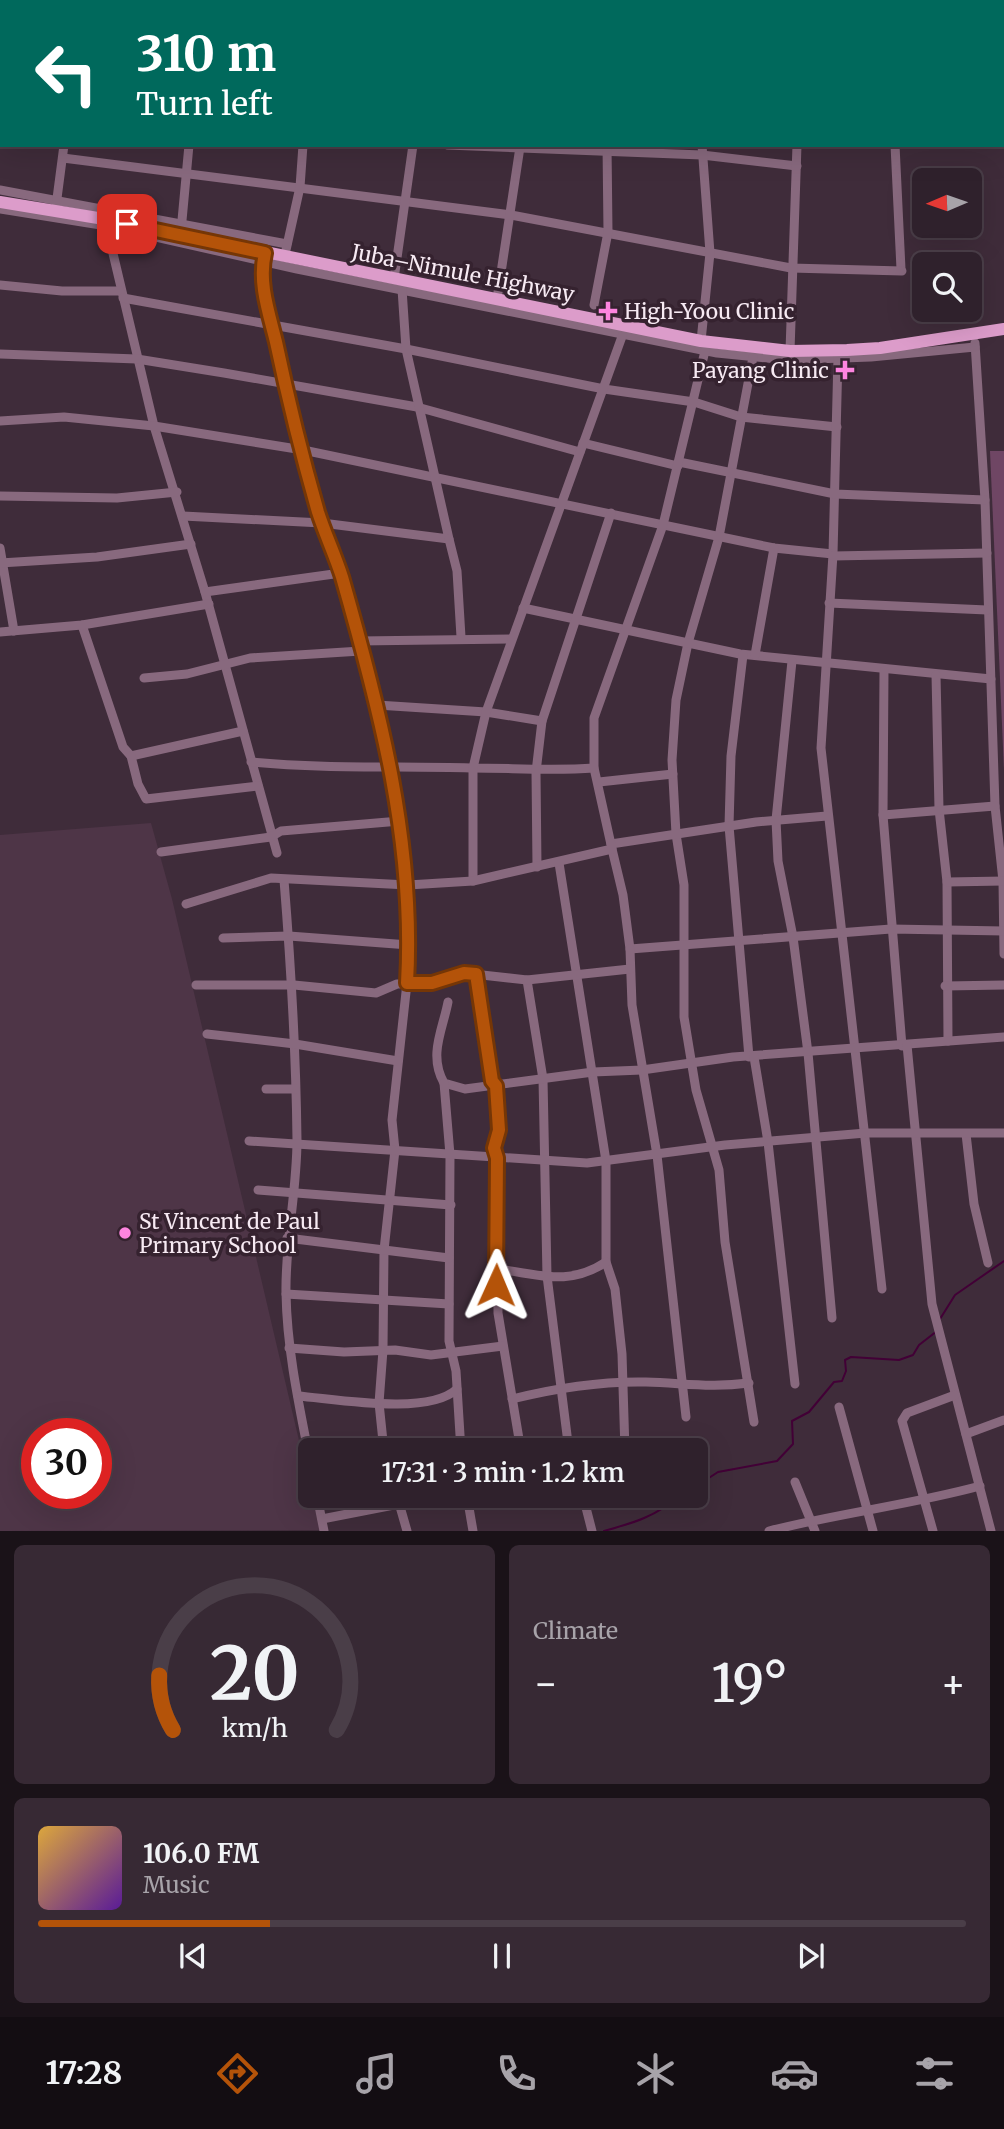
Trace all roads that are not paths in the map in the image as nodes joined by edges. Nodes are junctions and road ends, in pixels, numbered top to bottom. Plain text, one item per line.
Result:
1 (64, 147) edge
2 (189, 147) edge
3 (303, 147) edge
4 (413, 147) edge
5 (496, 147) edge
6 (797, 147) edge
7 (895, 147) edge
8 (520, 148) edge
9 (607, 149) edge
10 (702, 150) edge
11 (63, 158) junction
12 (797, 166) junction
13 (186, 175) junction
14 (300, 187) junction
15 (0, 190) edge
16 (0, 202) edge
17 (406, 202) junction
18 (56, 206) junction
19 (0, 209) edge
20 (511, 215) junction
21 (105, 223) junction
22 (181, 230) junction
23 (608, 232) junction
24 (286, 251) junction
25 (710, 253) junction
26 (264, 258) junction
27 (791, 268) junction
28 (394, 279) junction
29 (0, 285) edge
30 (402, 289) junction
31 (121, 295) junction
32 (497, 299) junction
33 (594, 305) dead end
34 (272, 324) junction
35 (1004, 330) edge
36 (624, 331) junction
37 (976, 341) junction
38 (703, 346) junction
39 (405, 349) junction
40 (790, 351) junction
41 (0, 354) edge
42 (753, 357) junction
43 (838, 357) junction
44 (137, 359) junction
45 (285, 383) junction
46 (604, 389) junction
47 (694, 402) junction
48 (417, 407) junction
49 (741, 417) junction
50 (0, 421) edge
51 (154, 426) junction
52 (838, 427) junction
53 (582, 447) junction
54 (303, 450) junction
55 (679, 464) junction
56 (732, 472) junction
57 (433, 478) junction
58 (177, 492) junction
59 (835, 494) junction
60 (0, 496) edge
61 (985, 500) junction
62 (562, 505) junction
63 (611, 513) junction
64 (184, 516) junction
65 (322, 523) junction
66 (663, 525) junction
67 (719, 537) junction
68 (449, 539) junction
69 (191, 544) junction
70 (0, 548) edge
71 (774, 548) junction
72 (987, 552) junction
73 (833, 555) junction
74 (1, 563) edge
75 (341, 573) junction
76 (205, 592) junction
77 (830, 603) junction
78 (209, 604) junction
79 (523, 608) junction
80 (987, 610) junction
81 (573, 618) junction
82 (82, 625) junction
83 (14, 631) junction
84 (624, 631) junction
85 (0, 632) edge
86 (461, 637) junction
87 (510, 639) junction
88 (359, 641) junction
89 (688, 643) junction
90 (361, 651) junction
91 (743, 654) junction
92 (755, 655) junction
93 (792, 661) junction
94 (825, 661) junction
95 (225, 663) junction
96 (884, 671) junction
97 (936, 675) junction
98 (144, 678) dead end
99 (991, 679) junction
100 (377, 705) junction
101 (486, 712) junction
102 (542, 721) junction
103 (243, 731) junction
104 (131, 756) junction
105 (251, 762) junction
106 (391, 768) junction
107 (473, 768) junction
108 (594, 768) junction
109 (536, 772) junction
110 (673, 774) junction
111 (598, 782) junction
112 (258, 786) junction
113 (995, 806) junction
114 (939, 809) junction
115 (883, 815) junction
116 (827, 816) junction
117 (776, 820) junction
118 (400, 821) junction
119 (729, 826) junction
120 (676, 834) junction
121 (271, 837) junction
122 (612, 846) junction
123 (161, 852) dead end
124 (277, 853) dead end
125 (559, 863) junction
126 (537, 867) junction
127 (284, 880) junction
128 (473, 881) junction
129 (1004, 881) edge
130 (947, 882) junction
131 (408, 885) junction
132 (186, 904) dead end
133 (891, 929) junction
134 (946, 929) junction
135 (1003, 931) edge
136 (842, 932) junction
137 (289, 936) junction
138 (793, 937) junction
139 (223, 938) dead end
140 (739, 942) junction
141 (409, 946) junction
142 (685, 946) junction
143 (630, 949) junction
144 (1004, 954) edge
145 (630, 969) junction
146 (476, 974) junction
147 (578, 976) junction
148 (527, 980) junction
149 (407, 983) junction
150 (196, 985) dead end
151 (294, 985) junction
152 (1004, 985) edge
153 (945, 986) junction
154 (448, 1002) dead end
155 (207, 1034) dead end
156 (1004, 1037) edge
157 (948, 1041) junction
158 (295, 1044) junction
159 (904, 1046) junction
160 (856, 1049) junction
161 (808, 1053) junction
162 (751, 1057) junction
163 (398, 1061) junction
164 (691, 1063) junction
165 (642, 1070) junction
166 (593, 1072) junction
167 (543, 1079) junction
168 (444, 1083) junction
169 (496, 1086) junction
170 (266, 1089) dead end
171 (295, 1089) junction
172 (866, 1133) junction
173 (916, 1133) junction
174 (966, 1133) junction
175 (1004, 1133) edge
176 (818, 1139) junction
177 (249, 1141) dead end
178 (297, 1142) junction
179 (768, 1142) junction
180 (712, 1148) junction
181 (395, 1150) junction
182 (450, 1155) junction
183 (657, 1155) junction
184 (497, 1158) junction
185 (547, 1161) junction
186 (606, 1161) junction
187 (258, 1190) dead end
188 (292, 1191) junction
189 (390, 1202) junction
190 (451, 1205) junction
191 (287, 1238) junction
192 (384, 1250) junction
193 (449, 1258) junction
194 (606, 1262) junction
195 (988, 1263) dead end
196 (496, 1269) junction
197 (547, 1276) junction
198 (882, 1289) dead end
199 (286, 1294) junction
200 (382, 1302) junction
201 (449, 1304) junction
202 (832, 1318) dead end
203 (503, 1346) junction
204 (289, 1348) junction
205 (383, 1350) junction
206 (454, 1353) junction
207 (623, 1383) junction
208 (749, 1383) junction
209 (796, 1384) dead end
210 (681, 1386) junction
211 (559, 1387) junction
212 (457, 1389) junction
213 (955, 1395) junction
214 (298, 1396) junction
215 (512, 1399) junction
216 (379, 1403) junction
217 (839, 1408) dead end
218 (687, 1417) dead end
219 (1004, 1420) edge
220 (754, 1422) dead end
221 (966, 1434) junction
222 (306, 1438) edge
223 (383, 1438) edge
224 (460, 1438) edge
225 (519, 1438) edge
226 (567, 1438) edge
227 (625, 1438) edge
228 (795, 1482) dead end
229 (980, 1486) junction
230 (924, 1501) junction
231 (320, 1508) edge
232 (368, 1508) edge
233 (400, 1508) edge
234 (469, 1508) edge
235 (586, 1508) edge
236 (866, 1509) junction
237 (322, 1520) junction
238 (813, 1520) junction
239 (324, 1531) edge
240 (407, 1531) edge
241 (473, 1531) edge
242 (592, 1531) edge
243 (769, 1531) edge
244 (815, 1531) edge
245 (873, 1531) edge
246 (933, 1531) edge
247 (991, 1531) edge

1 - 11 street
2 - 13 street
3 - 14 street
4 - 17 street
5 - 8 street
6 - 12 street
7 - 27 street
8 - 9 street
8 - 20 street
9 - 10 street
9 - 23 street
10 - 12 street
10 - 25 street
11 - 13 street
11 - 18 street
12 - 27 street
13 - 14 street
13 - 22 street
14 - 17 street
14 - 24 street
15 - 18 street
16 - 18 main road, Juba–Nimule Highway
17 - 20 street
17 - 28 street
18 - 21 main road, Juba–Nimule Highway
18 - 22 street
19 - 21 street
20 - 23 street
20 - 32 street
21 - 22 main road, Juba–Nimule Highway
21 - 26 street
21 - 31 street
22 - 24 street
22 - 26 main road, Juba–Nimule Highway
23 - 25 street
23 - 33 street
24 - 26 main road, Juba–Nimule Highway
24 - 28 main road, Juba–Nimule Highway
25 - 27 street
25 - 38 street
26 - 30 street
26 - 34 street
27 - 40 street
28 - 32 main road, Juba–Nimule Highway
29 - 31 street
30 - 36 street
30 - 39 street
31 - 34 street
31 - 44 street
32 - 36 main road, Juba–Nimule Highway
34 - 39 street
34 - 45 street
35 - 37 main road, Juba–Nimule Highway
36 - 38 main road, Juba–Nimule Highway
36 - 46 street
37 - 40 main road, Juba–Nimule Highway
37 - 43 street
37 - 61 street
38 - 40 main road, Juba–Nimule Highway
38 - 42 street
38 - 47 street
39 - 46 street
39 - 48 street
41 - 44 street
42 - 43 street
42 - 49 street
43 - 52 street
44 - 45 street
44 - 51 street
45 - 48 street
45 - 54 street
46 - 47 street
46 - 53 street
47 - 49 street
47 - 55 street
48 - 53 street
48 - 57 street
49 - 52 street
49 - 56 street
50 - 51 street
51 - 54 street
51 - 58 street
52 - 59 street
53 - 55 street
53 - 62 street
54 - 57 street
54 - 65 street
55 - 56 street
55 - 66 street
56 - 59 street
56 - 67 street
57 - 62 street
57 - 68 street
58 - 60 street
58 - 64 street
59 - 61 street
59 - 73 street
61 - 72 street
62 - 63 street
62 - 79 street
63 - 66 street
63 - 81 street
64 - 65 street
64 - 69 street
65 - 68 street
65 - 75 street
66 - 67 street
66 - 84 street
67 - 71 street
67 - 89 street
68 - 86 street
69 - 74 street
69 - 76 street
70 - 74 street
71 - 73 street
71 - 92 street
72 - 73 street
72 - 80 street
73 - 77 street
74 - 83 street
75 - 76 street
75 - 88 street
76 - 78 street
77 - 80 street
77 - 94 street
78 - 82 street
78 - 95 street
79 - 81 street
79 - 87 street
80 - 99 street
81 - 84 street
81 - 102 street
82 - 83 street
82 - 104 street
83 - 85 street
84 - 89 street
84 - 108 street
86 - 87 street
86 - 88 street
87 - 101 street
88 - 90 street
89 - 91 street
89 - 110 street
90 - 95 street
90 - 100 street
91 - 92 street
91 - 119 street
92 - 93 street
93 - 94 street
93 - 117 street
94 - 96 street
94 - 116 street
95 - 98 street
95 - 103 street
96 - 97 street
96 - 115 street
97 - 99 street
97 - 114 street
99 - 113 street
100 - 101 street
100 - 106 street
101 - 102 street
101 - 107 street
102 - 109 street
103 - 104 street
103 - 105 street
104 - 112 street
105 - 106 street
105 - 112 street
106 - 107 street
106 - 118 street
107 - 109 street
107 - 128 street
108 - 109 street
108 - 111 street
109 - 126 street
110 - 111 street
110 - 120 street
111 - 122 street
112 - 121 street
113 - 114 street
113 - 129 street
114 - 115 street
114 - 130 street
115 - 133 street
116 - 117 street
116 - 136 street
117 - 119 street
117 - 138 street
118 - 121 street
118 - 131 street
119 - 120 street
119 - 140 street
120 - 122 street
120 - 142 street
121 - 123 street
121 - 124 street
122 - 125 street
122 - 143 street
125 - 126 street
125 - 147 street
126 - 128 street
127 - 131 street
127 - 132 street
127 - 137 street
128 - 131 street
129 - 130 street
129 - 135 street
130 - 134 street
131 - 141 street
133 - 134 street
133 - 136 street
133 - 159 street
134 - 135 street
134 - 153 street
135 - 144 street
136 - 138 street
136 - 160 street
137 - 139 street
137 - 141 street
137 - 151 street
138 - 140 street
138 - 161 street
140 - 142 street
140 - 162 street
141 - 149 street
142 - 143 street
142 - 164 street
143 - 145 street
145 - 147 street
145 - 165 street
146 - 148 street
146 - 149 street
146 - 169 street
147 - 148 street
147 - 166 street
148 - 167 street
149 - 151 street
149 - 163 street
150 - 151 street
151 - 158 street
152 - 153 street
153 - 157 street
154 - 168 street
155 - 158 street
156 - 157 street
157 - 159 street
158 - 163 street
158 - 171 street
159 - 160 street
159 - 173 street
160 - 161 street
160 - 172 street
161 - 162 street
161 - 176 street
162 - 164 street
162 - 179 street
163 - 181 street
164 - 165 street
164 - 180 street
165 - 166 street
165 - 183 street
166 - 167 street
166 - 186 street
167 - 169 street
167 - 185 street
168 - 169 street
168 - 182 street
169 - 184 street
170 - 171 street
171 - 178 street
172 - 173 street
172 - 176 street
172 - 198 street
173 - 174 street
173 - 213 street
174 - 175 street
174 - 195 street
176 - 179 street
176 - 202 street
177 - 178 street
178 - 181 street
178 - 188 street
179 - 180 street
179 - 209 street
180 - 183 street
180 - 208 street
181 - 182 street
181 - 189 street
182 - 184 street
182 - 190 street
183 - 186 street
183 - 210 street
184 - 185 street
184 - 196 street
185 - 186 street
185 - 197 street
186 - 194 street
187 - 188 street
188 - 189 street
188 - 191 street
189 - 190 street
189 - 192 street
190 - 193 street
191 - 192 street
191 - 199 street
192 - 193 street
192 - 200 street
193 - 201 street
194 - 197 street
194 - 207 street
196 - 197 street
196 - 203 street
197 - 211 street
199 - 200 street
199 - 204 street
200 - 201 street
200 - 205 street
201 - 206 street
203 - 206 street
203 - 215 street
204 - 205 street
204 - 214 street
205 - 206 street
205 - 216 street
206 - 212 street
207 - 210 street
207 - 211 street
207 - 227 street
208 - 210 street
208 - 220 street
210 - 218 street
211 - 215 street
211 - 226 street
212 - 216 street
212 - 224 street
213 - 221 street
213 - 230 street
214 - 216 street
214 - 222 street
215 - 225 street
216 - 223 street
217 - 236 street
219 - 221 street
221 - 229 street
228 - 238 street
229 - 230 street
229 - 247 street
230 - 236 street
230 - 246 street
231 - 237 street
232 - 237 street
233 - 240 street
234 - 241 street
235 - 242 street
236 - 238 street
236 - 245 street
237 - 239 street
238 - 243 street
238 - 244 street

